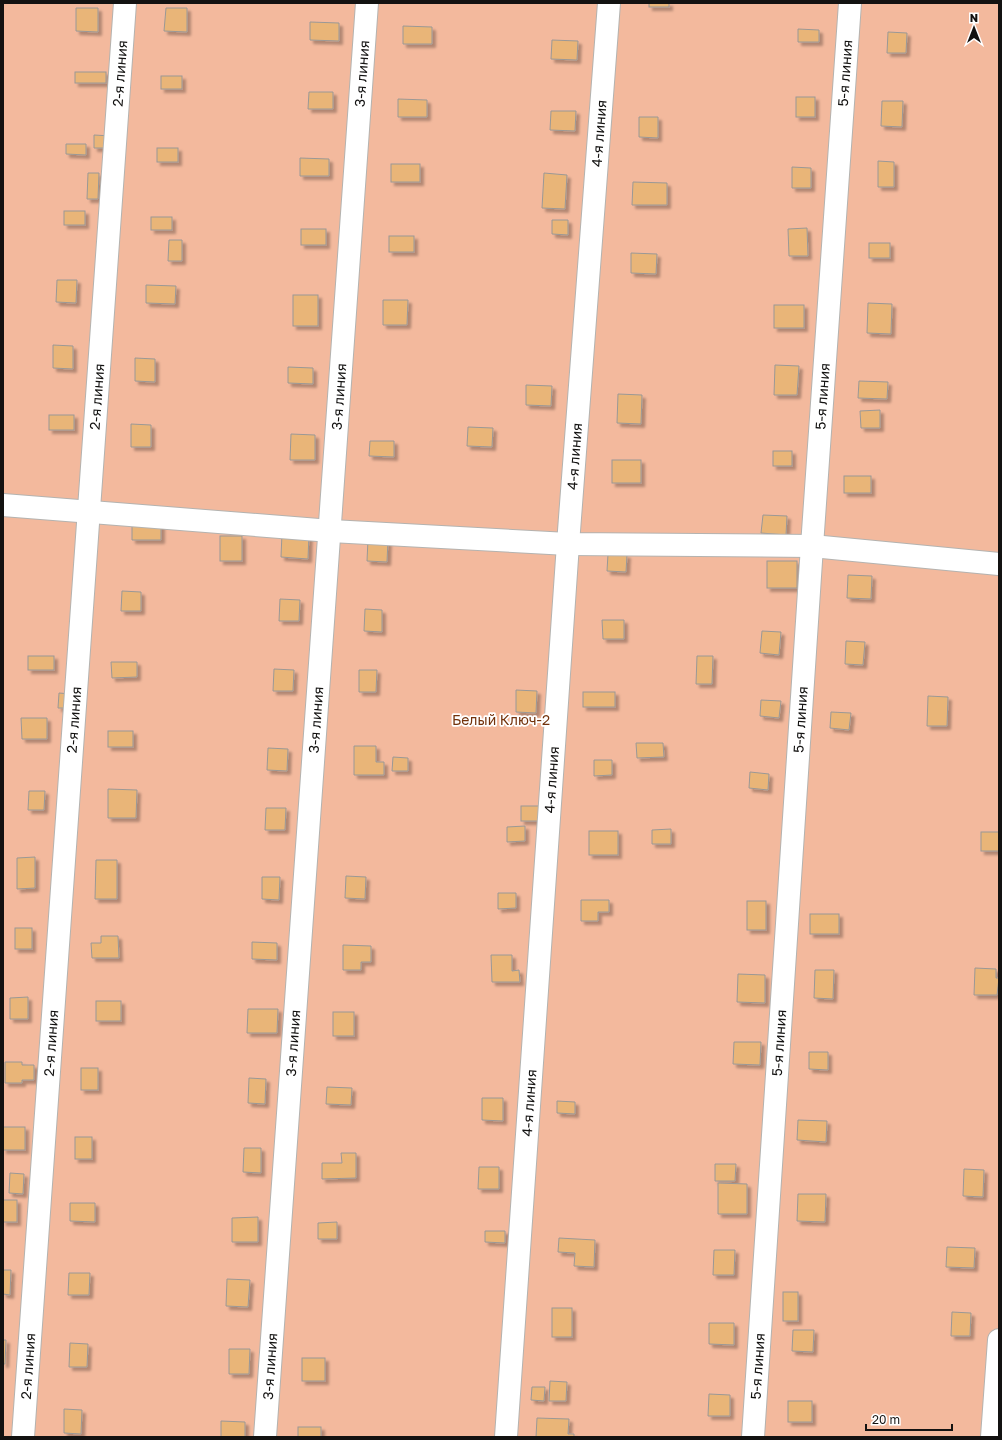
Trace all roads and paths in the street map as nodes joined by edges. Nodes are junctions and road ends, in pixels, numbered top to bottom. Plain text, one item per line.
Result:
1 (125, 3) edge
2 (367, 3) edge
3 (609, 3) edge
4 (850, 3) edge
5 (3, 505) edge
6 (89, 512) junction
7 (331, 531) junction
8 (568, 544) junction
9 (812, 546) junction
10 (999, 564) edge
11 (999, 1340) edge
12 (23, 1437) edge
13 (265, 1437) edge
14 (506, 1437) edge
15 (753, 1437) edge
16 (992, 1437) edge

1 - 6 street, 2-я линия
2 - 7 street, 3-я линия
3 - 8 street, 4-я линия
4 - 9 street, 5-я линия
5 - 6 street
6 - 7 street
6 - 12 street, 2-я линия
7 - 8 street
7 - 13 street, 3-я линия
8 - 9 street
8 - 14 street, 4-я линия
9 - 10 street
9 - 15 street, 5-я линия
11 - 16 street

